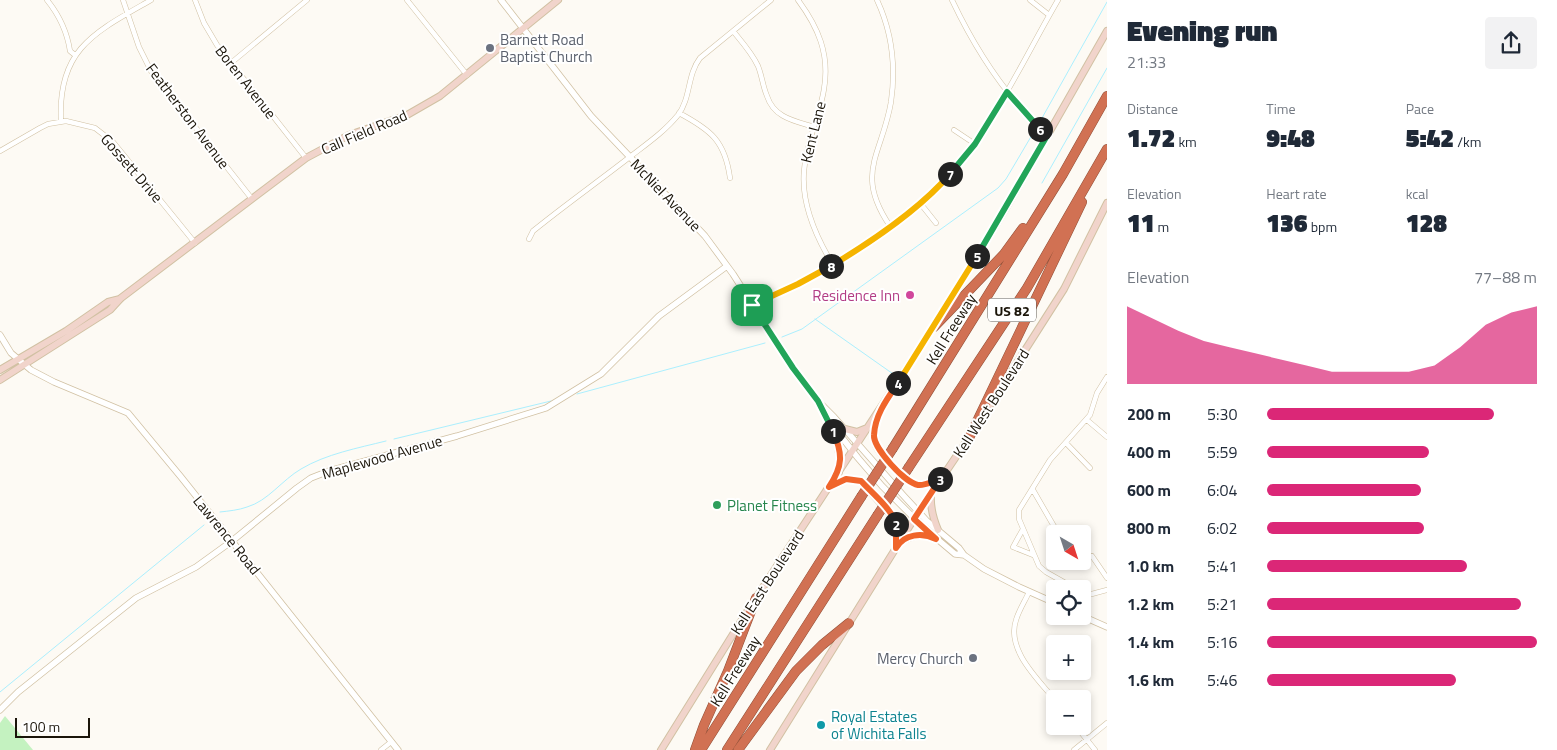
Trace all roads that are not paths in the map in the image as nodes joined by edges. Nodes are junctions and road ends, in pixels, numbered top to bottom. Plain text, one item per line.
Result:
1 (47, 0) edge
2 (123, 0) edge
3 (151, 0) edge
4 (195, 0) edge
5 (307, 0) edge
6 (408, 0) edge
7 (501, 0) edge
8 (558, 0) edge
9 (771, 0) edge
10 (798, 0) edge
11 (876, 0) edge
12 (952, 0) edge
13 (1030, 0) edge
14 (1058, 0) edge
15 (128, 13) junction
16 (1049, 15) junction
17 (524, 28) junction
18 (733, 31) junction
19 (1107, 31) edge
20 (75, 55) junction
21 (231, 63) junction
22 (467, 76) junction
23 (1007, 92) junction
24 (1107, 96) edge
25 (679, 113) junction
26 (60, 122) junction
27 (814, 127) junction
28 (954, 130) dead end
29 (1048, 134) junction
30 (975, 144) junction
31 (0, 151) edge
32 (1105, 152) edge
33 (630, 157) junction
34 (306, 158) junction
35 (1094, 172) junction
36 (1063, 174) junction
37 (730, 178) dead end
38 (252, 199) junction
39 (920, 203) junction
40 (1107, 203) edge
41 (936, 223) dead end
42 (890, 226) junction
43 (529, 240) dead end
44 (195, 243) junction
45 (833, 264) junction
46 (727, 266) junction
47 (752, 305) junction
48 (934, 326) junction
49 (0, 335) edge
50 (22, 363) junction
51 (0, 370) edge
52 (1107, 377) edge
53 (0, 380) edge
54 (818, 401) junction
55 (879, 412) junction
56 (1087, 420) junction
57 (829, 421) junction
58 (872, 423) junction
59 (845, 429) junction
60 (970, 436) junction
61 (1107, 437) edge
62 (1066, 442) junction
63 (858, 444) junction
64 (853, 452) junction
65 (1090, 468) dead end
66 (839, 473) junction
67 (941, 478) junction
68 (829, 487) junction
69 (1033, 490) junction
70 (931, 494) junction
71 (919, 512) junction
72 (914, 519) junction
73 (1054, 525) edge
74 (1023, 529) junction
75 (938, 530) junction
76 (936, 539) junction
77 (232, 541) junction
78 (897, 545) junction
79 (964, 555) junction
80 (1033, 555) junction
81 (1092, 556) dead end
82 (1107, 578) edge
83 (1060, 580) edge
84 (1107, 590) edge
85 (1029, 592) junction
86 (1091, 594) edge
87 (756, 598) junction
88 (1046, 599) edge
89 (1091, 620) edge
90 (849, 623) junction
91 (1107, 627) edge
92 (1047, 690) edge
93 (0, 710) edge
94 (1107, 723) edge
95 (1083, 735) edge
96 (1087, 740) junction
97 (391, 742) junction
98 (381, 750) edge
99 (398, 750) edge
100 (660, 750) edge
101 (695, 750) edge
102 (701, 750) edge
103 (727, 750) edge
104 (738, 750) edge
105 (770, 750) edge
106 (1074, 750) edge
107 (1095, 750) edge

1 - 20 street
2 - 15 street, Featherston Avenue
3 - 15 street
4 - 21 street, Boren Avenue
5 - 21 street
6 - 22 street
7 - 17 street, McNiel Avenue
8 - 17 main road, Call Field Road
9 - 18 street
10 - 27 street, Kent Lane
11 - 42 street
12 - 23 street
13 - 16 street
14 - 16 street
15 - 20 street
15 - 38 street, Featherston Avenue
16 - 23 street
17 - 22 main road, Call Field Road
17 - 33 street, McNiel Avenue
18 - 25 street
18 - 27 street
19 - 29 main road, Kell East Boulevard
20 - 26 street
21 - 34 street, Boren Avenue
22 - 34 main road, Call Field Road
23 - 29 street
23 - 30 street
24 - 36 highway, Kell Freeway / US 82
25 - 33 street
25 - 37 street
26 - 31 street, Gossett Drive
26 - 44 street, Gossett Drive
27 - 45 street, Kent Lane
28 - 30 street
29 - 48 main road, Kell East Boulevard
30 - 39 street
32 - 35 highway, US 82
33 - 43 street
33 - 46 street, McNiel Avenue
34 - 38 main road, Call Field Road
35 - 60 highway
35 - 103 highway, US 82, bridge
36 - 48 highway
36 - 102 highway, Kell Freeway / US 82, bridge
38 - 44 main road, Call Field Road
39 - 41 street
39 - 42 street
40 - 60 main road, Kell West Boulevard
42 - 45 street
44 - 50 main road, Call Field Road
45 - 47 street
46 - 47 street, McNiel Avenue
46 - 77 street, Maplewood Avenue
47 - 54 street, McNiel Avenue
48 - 55 main road, Kell East Boulevard
49 - 50 street
50 - 51 main road, Call Field Road
50 - 53 main road, Call Field Road
50 - 77 street, Lawrence Road
52 - 56 street
54 - 57 street, McNiel Avenue
54 - 59 street, McNiel Avenue
55 - 58 main road, Kell East Boulevard
55 - 67 main road
56 - 61 street
56 - 62 street
57 - 64 street, McNiel Avenue
57 - 66 main road
58 - 59 main road
58 - 63 main road, Kell East Boulevard
59 - 63 street, McNiel Avenue
60 - 67 main road, Kell West Boulevard
62 - 65 street
62 - 69 street
63 - 64 main road, Kell East Boulevard
63 - 71 street, McNiel Avenue
64 - 66 main road, Kell East Boulevard
64 - 72 street, McNiel Avenue
66 - 68 main road, Kell East Boulevard
67 - 70 main road, Kell West Boulevard
68 - 78 main road
68 - 87 main road, Kell East Boulevard
69 - 73 street
69 - 74 street
70 - 71 main road, Kell West Boulevard
70 - 75 main road
71 - 72 main road, Kell West Boulevard
71 - 75 street, McNiel Avenue
72 - 76 street, McNiel Avenue
72 - 78 main road, Kell West Boulevard
74 - 80 street
74 - 80 street
75 - 79 street, McNiel Avenue
76 - 78 main road
76 - 79 street, McNiel Avenue
77 - 93 street, Maplewood Avenue
77 - 97 street, Lawrence Road
78 - 90 main road, Kell West Boulevard
79 - 85 street, McNiel Avenue
80 - 83 street
81 - 82 street
84 - 86 street
85 - 88 street, McNiel Avenue
85 - 92 street
87 - 100 main road, Kell East Boulevard
87 - 101 highway
89 - 91 street
90 - 104 highway
90 - 105 main road, Kell West Boulevard
94 - 96 street
95 - 96 street
96 - 106 street
96 - 107 street
97 - 98 street
97 - 99 street, Lawrence Road

